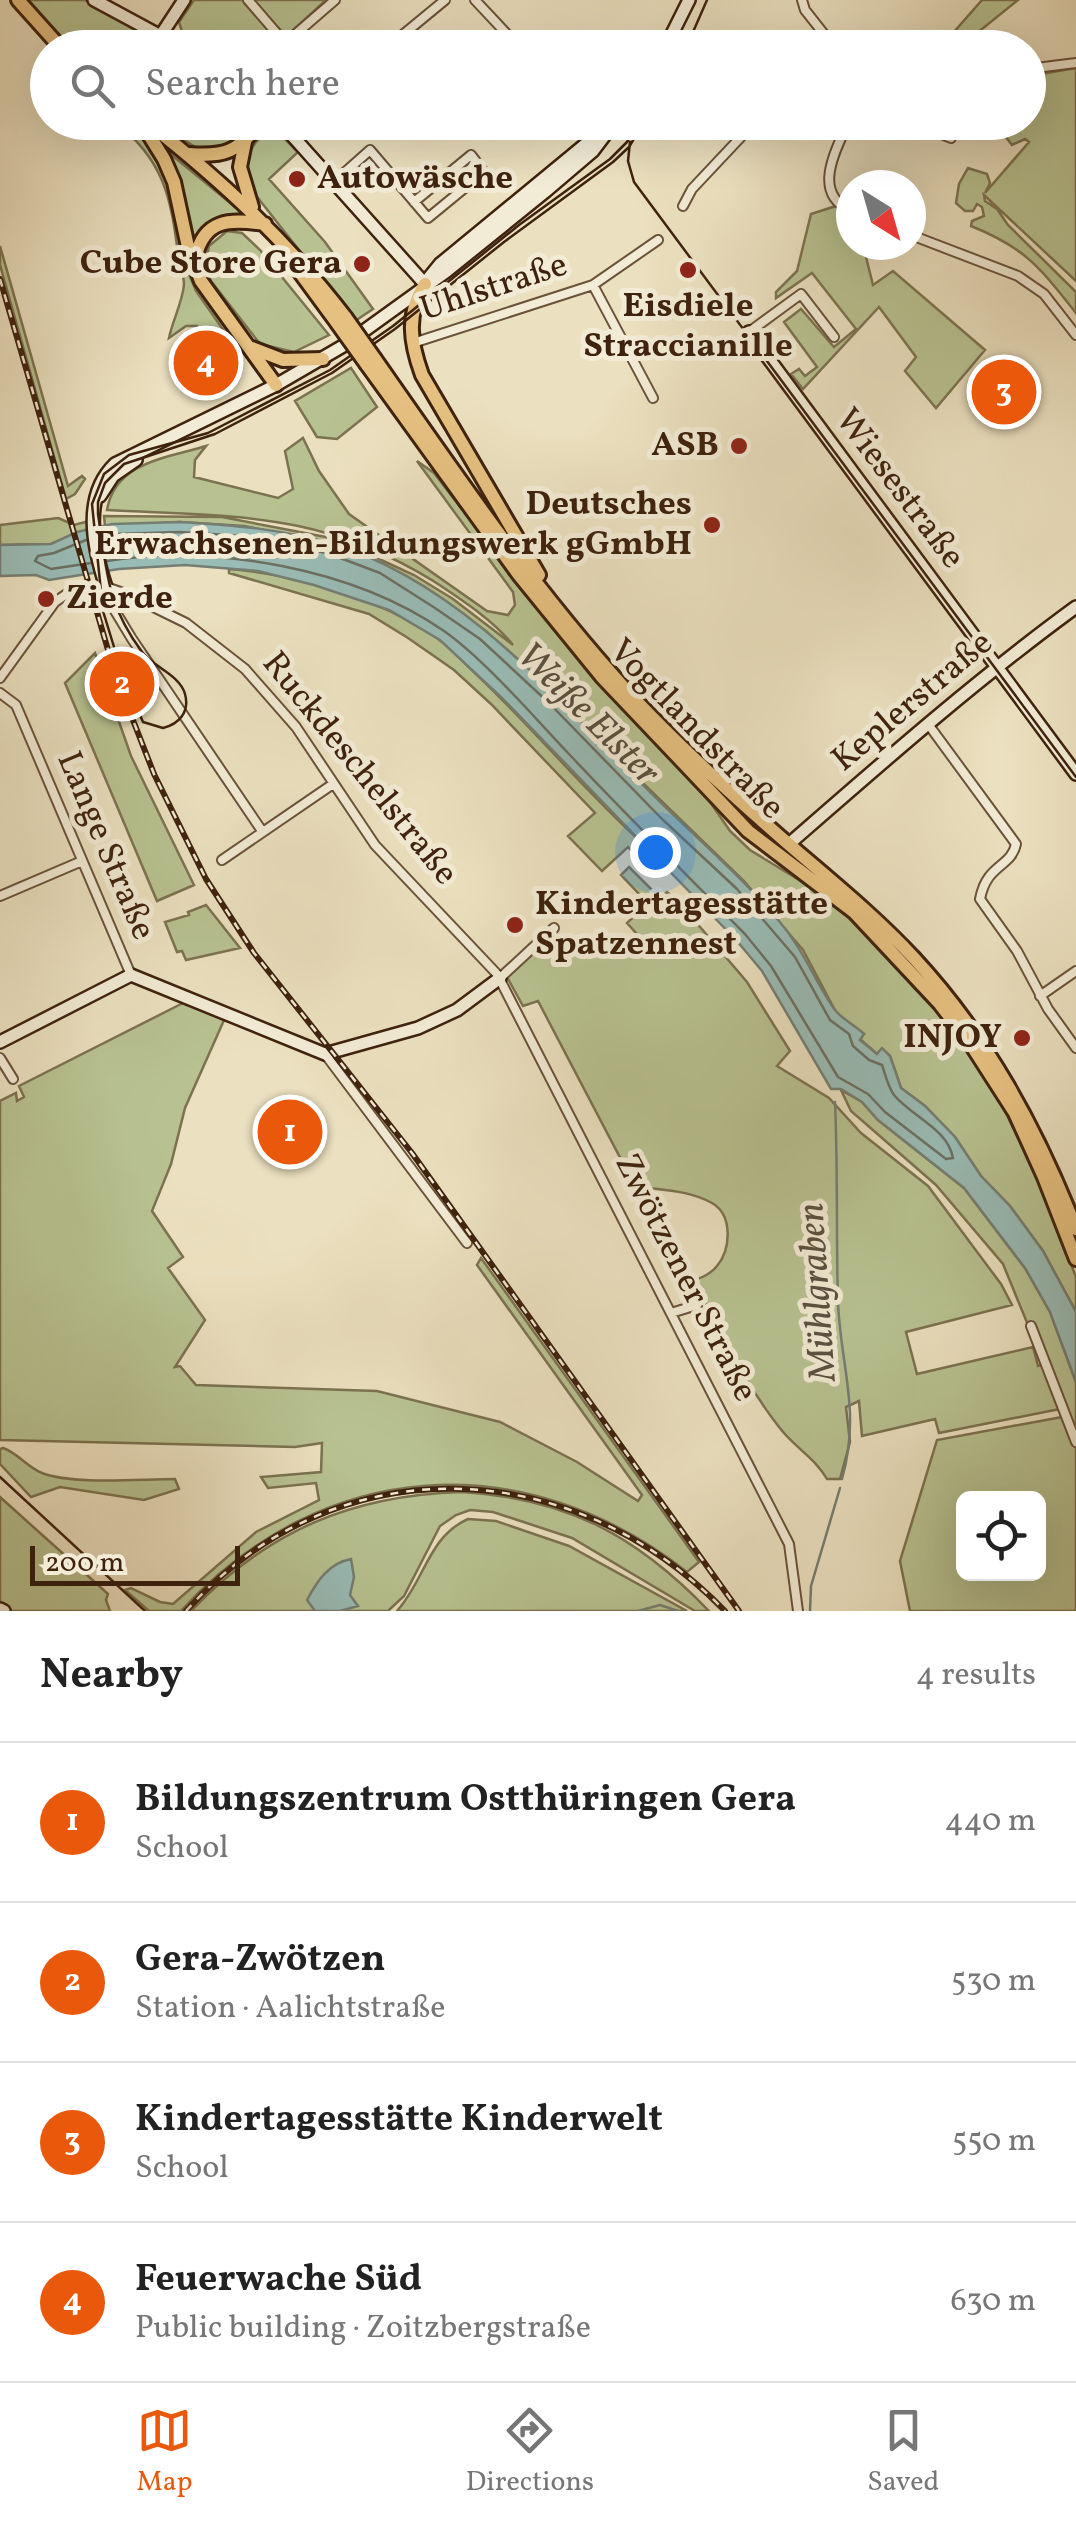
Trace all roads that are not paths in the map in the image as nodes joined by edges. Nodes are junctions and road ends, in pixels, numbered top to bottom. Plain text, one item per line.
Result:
1 (18, 0) edge
2 (94, 0) edge
3 (184, 0) edge
4 (248, 0) edge
5 (334, 0) edge
6 (445, 0) edge
7 (476, 0) edge
8 (689, 0) edge
9 (802, 0) edge
10 (172, 19) junction
11 (44, 30) edge
12 (150, 30) edge
13 (165, 30) edge
14 (176, 30) edge
15 (274, 30) edge
16 (303, 30) edge
17 (409, 30) edge
18 (504, 30) edge
19 (674, 30) edge
20 (820, 30) edge
21 (1076, 63) edge
22 (1046, 66) edge
23 (154, 140) edge
24 (169, 140) edge
25 (240, 140) edge
26 (247, 140) edge
27 (296, 140) edge
28 (588, 140) edge
29 (601, 140) edge
30 (739, 140) edge
31 (841, 140) edge
32 (187, 153) junction
33 (334, 182) junction
34 (836, 199) edge
35 (414, 202) junction
36 (683, 206) dead end
37 (253, 210) junction
38 (269, 228) junction
39 (658, 240) dead end
40 (926, 241) edge
41 (194, 264) junction
42 (425, 284) junction
43 (593, 284) junction
44 (749, 332) joint
45 (1076, 335) edge
46 (834, 337) dead end
47 (413, 343) junction
48 (249, 347) junction
49 (322, 359) junction
50 (371, 362) junction
51 (276, 385) junction
52 (653, 398) dead end
53 (172, 435) junction
54 (96, 518) junction
55 (106, 588) junction
56 (74, 589) dead end
57 (1076, 606) edge
58 (556, 607) junction
59 (996, 666) junction
60 (0, 678) edge
61 (0, 693) edge
62 (928, 724) junction
63 (1076, 774) edge
64 (334, 784) junction
65 (262, 830) junction
66 (789, 844) junction
67 (777, 856) junction
68 (82, 860) junction
69 (222, 860) dead end
70 (0, 896) edge
71 (554, 928) dead end
72 (1076, 971) edge
73 (130, 976) junction
74 (500, 978) junction
75 (1040, 996) junction
76 (0, 1042) edge
77 (1076, 1048) edge
78 (324, 1054) junction
79 (0, 1058) edge
80 (13, 1079) dead end
81 (1076, 1229) edge
82 (467, 1243) dead end
83 (1076, 1258) edge
84 (698, 1305) dead end
85 (671, 1312) junction
86 (1031, 1326) dead end
87 (1076, 1442) edge
88 (798, 1611) edge

1 - 11 main road
2 - 12 street
3 - 10 street
4 - 15 street
5 - 16 street
6 - 17 street
7 - 18 street
8 - 19 street
9 - 20 street
10 - 13 street
10 - 14 street
21 - 22 street
23 - 41 main road
24 - 32 main road, Vogtlandstraße
25 - 32 main road
26 - 37 main road
27 - 33 street
28 - 42 street
29 - 42 street
30 - 36 street
31 - 34 street
32 - 37 main road, Vogtlandstraße
33 - 35 street
33 - 42 street
35 - 35 street
37 - 38 main road, Vogtlandstraße
38 - 41 main road
38 - 50 main road, Vogtlandstraße, bridge
39 - 43 street, Uhlstraße
40 - 45 street
41 - 48 main road
42 - 47 main road
42 - 49 street
43 - 47 street, Uhlstraße
43 - 52 street, Uhlstraße
44 - 46 street, Wiesestraße
44 - 59 street, Wiesestraße
47 - 58 main road
48 - 49 main road
48 - 51 main road
49 - 51 street
50 - 58 main road, Vogtlandstraße
50 - 67 main road, Vogtlandstraße
51 - 53 street
53 - 54 street
53 - 54 street
54 - 55 street
55 - 64 street, Ruckdeschelstraße
55 - 65 street
56 - 60 street
57 - 59 street, Keplerstraße
58 - 66 main road, Vogtlandstraße
59 - 62 street, Keplerstraße
59 - 63 street, Wiesestraße
61 - 68 street, Lange Straße
62 - 66 street, Keplerstraße
62 - 75 street
64 - 65 street
64 - 74 street, Ruckdeschelstraße
65 - 69 street
66 - 67 main road
66 - 81 main road, Vogtlandstraße
67 - 83 main road, Vogtlandstraße
68 - 70 street
68 - 73 street, Lange Straße
71 - 74 street
72 - 75 street
73 - 76 street
73 - 78 street, Lange Straße
74 - 78 street
74 - 85 street, Zwötzener Straße
75 - 77 street
78 - 82 street
79 - 80 street
84 - 85 street
85 - 88 street, Zwötzener Straße
86 - 87 street

